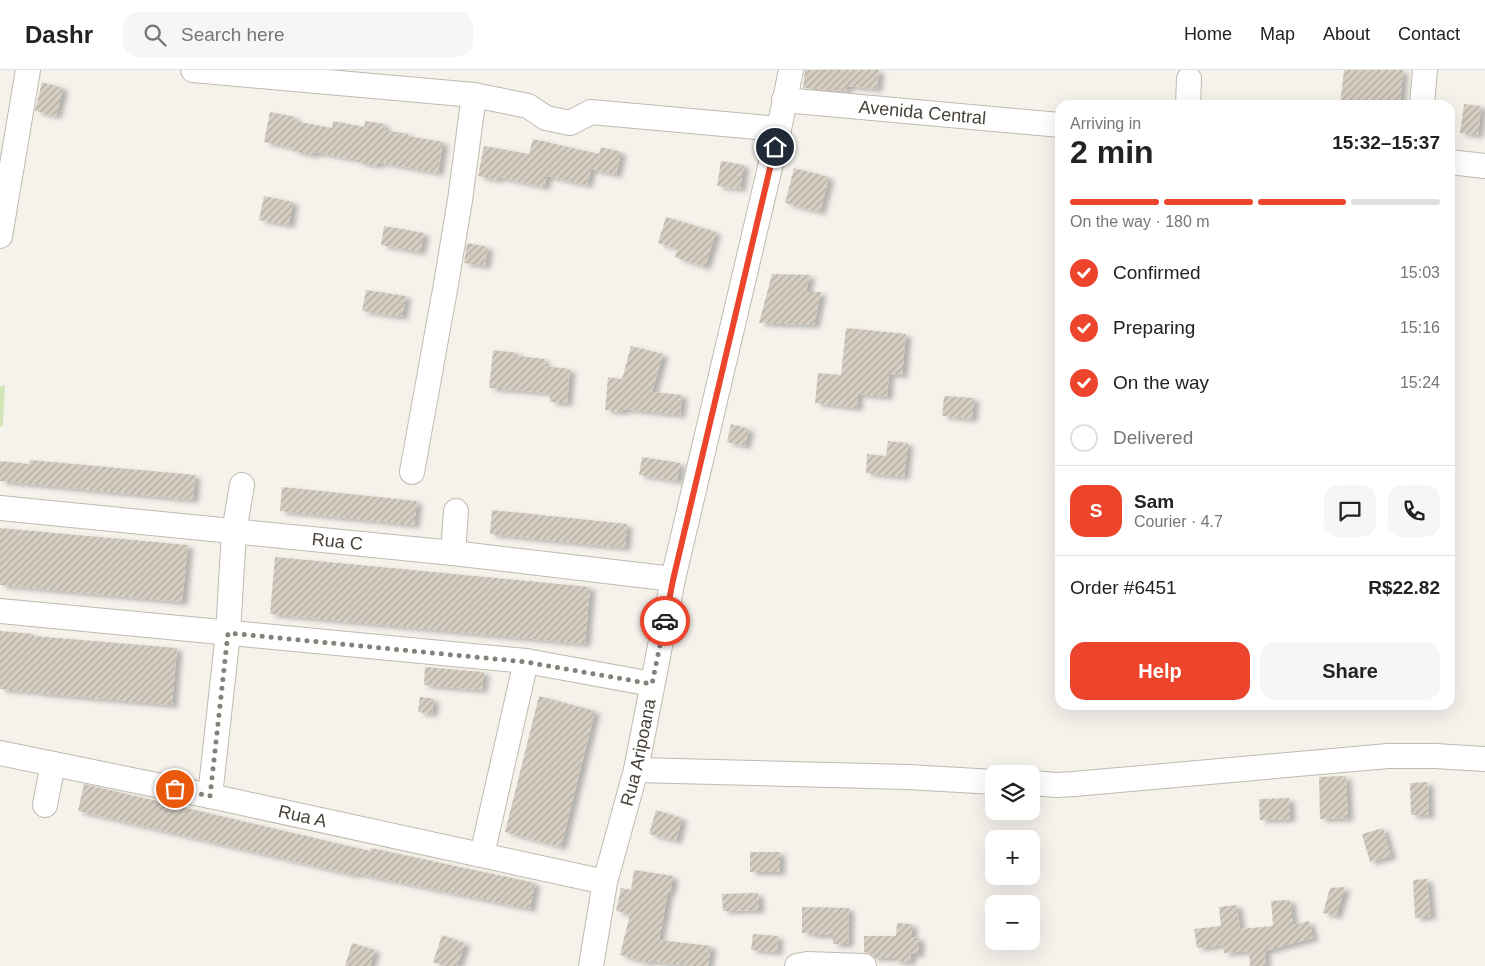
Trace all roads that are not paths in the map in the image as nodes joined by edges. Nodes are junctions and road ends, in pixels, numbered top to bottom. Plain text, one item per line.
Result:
1 (28, 70) edge
2 (193, 70) edge
3 (791, 70) edge
4 (1425, 70) edge
5 (1189, 79) dead end
6 (474, 95) junction
7 (784, 100) junction
8 (1188, 100) edge
9 (1422, 100) edge
10 (1055, 125) edge
11 (779, 128) junction
12 (1455, 163) edge
13 (1485, 166) edge
14 (0, 236) edge
15 (412, 472) dead end
16 (242, 485) dead end
17 (0, 508) edge
18 (456, 511) dead end
19 (234, 532) junction
20 (452, 553) junction
21 (673, 580) junction
22 (0, 611) edge
23 (228, 633) junction
24 (526, 662) junction
25 (652, 684) junction
26 (0, 753) edge
27 (1485, 759) edge
28 (52, 764) junction
29 (636, 770) junction
30 (985, 781) edge
31 (1040, 784) edge
32 (210, 796) junction
33 (45, 805) dead end
34 (482, 855) junction
35 (605, 882) junction
36 (591, 966) edge
37 (797, 966) edge
38 (864, 966) edge

1 - 14 street
2 - 6 street
3 - 7 street, Rua Aripoana
4 - 9 street
5 - 8 street
6 - 11 street
6 - 15 street
7 - 10 street, Avenida Central
7 - 11 street, Rua Aripoana
11 - 21 street, Rua Aripoana
12 - 13 street
16 - 19 street
17 - 19 street, Rua C
18 - 20 street
19 - 20 street, Rua C
19 - 23 street
20 - 21 street, Rua C
21 - 25 street, Rua Aripoana
22 - 23 street
23 - 24 street
23 - 32 street
24 - 25 street
24 - 34 street
25 - 29 street, Rua Aripoana
26 - 28 street, Rua A
27 - 31 street
28 - 32 street, Rua A
28 - 33 street
29 - 30 street
29 - 35 street, Rua Aripoana
32 - 34 street, Rua A
34 - 35 street, Rua A
35 - 36 street, Rua Aripoana
37 - 38 street

